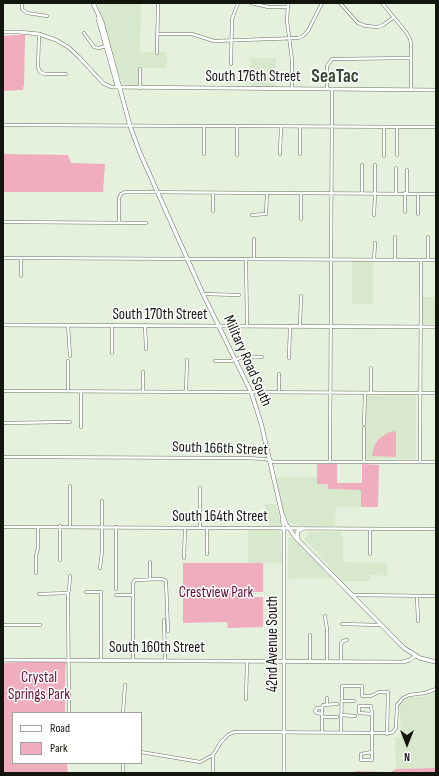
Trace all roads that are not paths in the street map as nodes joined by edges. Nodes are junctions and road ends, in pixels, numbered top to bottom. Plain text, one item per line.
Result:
1 (22, 3) edge
2 (93, 3) edge
3 (158, 3) edge
4 (238, 3) edge
5 (251, 3) edge
6 (288, 3) edge
7 (322, 3) edge
8 (340, 3) edge
9 (382, 3) edge
10 (287, 7) junction
11 (47, 16) dead end
12 (394, 17) junction
13 (3, 32) edge
14 (84, 33) dead end
15 (39, 34) junction
16 (158, 34) junction
17 (290, 39) junction
18 (231, 41) junction
19 (107, 46) junction
20 (157, 53) dead end
21 (411, 58) junction
22 (231, 64) dead end
23 (140, 69) dead end
24 (66, 74) dead end
25 (119, 87) junction
26 (140, 88) junction
27 (292, 88) junction
28 (326, 88) junction
29 (332, 88) junction
30 (411, 90) junction
31 (436, 90) edge
32 (3, 125) edge
33 (130, 126) junction
34 (204, 127) junction
35 (237, 127) junction
36 (281, 127) junction
37 (300, 127) junction
38 (332, 127) junction
39 (384, 127) junction
40 (397, 127) junction
41 (436, 127) edge
42 (204, 154) dead end
43 (280, 154) dead end
44 (300, 154) dead end
45 (237, 155) dead end
46 (397, 155) dead end
47 (384, 156) dead end
48 (362, 165) dead end
49 (375, 165) dead end
50 (396, 168) dead end
51 (407, 170) dead end
52 (158, 193) junction
53 (214, 193) junction
54 (267, 193) junction
55 (301, 193) junction
56 (332, 193) junction
57 (362, 194) junction
58 (375, 194) junction
59 (396, 194) junction
60 (406, 194) junction
61 (418, 194) junction
62 (436, 194) edge
63 (213, 211) dead end
64 (405, 212) dead end
65 (418, 214) dead end
66 (374, 215) dead end
67 (252, 216) dead end
68 (301, 219) dead end
69 (3, 222) edge
70 (119, 222) junction
71 (146, 223) dead end
72 (395, 237) dead end
73 (428, 237) dead end
74 (254, 239) dead end
75 (375, 243) dead end
76 (3, 258) edge
77 (21, 258) junction
78 (188, 259) junction
79 (246, 259) junction
80 (254, 259) junction
81 (331, 259) junction
82 (374, 260) junction
83 (395, 260) junction
84 (421, 260) junction
85 (428, 260) junction
86 (436, 260) edge
87 (21, 276) dead end
88 (203, 294) junction
89 (239, 295) dead end
90 (301, 296) dead end
91 (3, 325) edge
92 (68, 325) junction
93 (112, 325) junction
94 (146, 325) junction
95 (219, 326) junction
96 (247, 326) junction
97 (290, 326) junction
98 (300, 326) junction
99 (331, 326) junction
100 (420, 327) junction
101 (436, 327) edge
102 (146, 349) dead end
103 (112, 353) dead end
104 (70, 356) dead end
105 (262, 357) dead end
106 (289, 358) dead end
107 (187, 360) dead end
108 (235, 360) junction
109 (68, 361) dead end
110 (215, 361) dead end
111 (371, 368) dead end
112 (143, 372) dead end
113 (279, 374) dead end
114 (3, 391) edge
115 (68, 392) junction
116 (81, 392) junction
117 (143, 392) junction
118 (186, 392) junction
119 (251, 392) junction
120 (279, 392) junction
121 (331, 392) junction
122 (365, 393) junction
123 (371, 393) junction
124 (420, 393) junction
125 (436, 393) edge
126 (70, 422) dead end
127 (3, 423) edge
128 (81, 427) dead end
129 (3, 457) edge
130 (269, 461) junction
131 (330, 462) junction
132 (364, 462) junction
133 (420, 462) junction
134 (436, 462) edge
135 (70, 486) dead end
136 (200, 488) dead end
137 (102, 501) dead end
138 (60, 526) junction
139 (70, 526) junction
140 (3, 527) edge
141 (38, 527) junction
142 (102, 527) junction
143 (116, 527) junction
144 (185, 528) junction
145 (200, 528) junction
146 (207, 528) junction
147 (286, 528) junction
148 (303, 528) junction
149 (370, 529) junction
150 (436, 529) edge
151 (294, 536) junction
152 (284, 540) junction
153 (298, 540) junction
154 (207, 554) dead end
155 (370, 554) dead end
156 (184, 558) dead end
157 (60, 560) dead end
158 (150, 562) dead end
159 (100, 568) dead end
160 (36, 573) dead end
161 (70, 576) dead end
162 (150, 579) junction
163 (116, 589) dead end
164 (86, 592) dead end
165 (68, 593) junction
166 (39, 594) dead end
167 (116, 595) dead end
168 (133, 595) junction
169 (352, 595) junction
170 (417, 596) junction
171 (436, 596) edge
172 (325, 616) dead end
173 (164, 620) dead end
174 (418, 620) dead end
175 (342, 624) dead end
176 (3, 625) edge
177 (40, 625) dead end
178 (381, 625) junction
179 (168, 631) dead end
180 (310, 635) dead end
181 (347, 640) dead end
182 (414, 656) junction
183 (3, 660) edge
184 (68, 660) junction
185 (101, 660) junction
186 (133, 660) junction
187 (165, 660) junction
188 (247, 660) junction
189 (284, 661) junction
190 (340, 661) junction
191 (310, 662) junction
192 (327, 662) junction
193 (436, 662) edge
194 (125, 685) dead end
195 (436, 689) edge
196 (327, 698) dead end
197 (246, 699) dead end
198 (342, 700) junction
199 (354, 701) dead end
200 (327, 704) junction
201 (337, 704) dead end
202 (322, 706) junction
203 (69, 712) edge
204 (123, 712) edge
205 (372, 714) junction
206 (341, 715) junction
207 (322, 716) junction
208 (355, 716) dead end
209 (337, 717) dead end
210 (322, 732) junction
211 (284, 733) junction
212 (341, 733) junction
213 (372, 733) junction
214 (387, 734) junction
215 (142, 752) edge
216 (372, 752) junction
217 (213, 755) junction
218 (213, 773) edge
219 (284, 773) edge

1 - 11 street
2 - 19 main road, Military Road South
3 - 16 street
4 - 18 street
5 - 10 street
6 - 10 street
7 - 17 street
8 - 12 street
9 - 12 street
10 - 17 street
12 - 21 street
13 - 15 street, South 176th Street
14 - 19 street
15 - 24 street
15 - 25 street, South 176th Street
16 - 18 street
16 - 20 street
17 - 18 street
17 - 27 street
18 - 22 street
19 - 25 main road, Military Road South
21 - 28 street
21 - 30 street
23 - 26 street
25 - 26 street, South 176th Street
25 - 33 main road, Military Road South
26 - 27 street, South 176th Street
27 - 28 street, South 176th Street
28 - 29 street, South 176th Street
29 - 30 street, South 176th Street
29 - 38 street
30 - 31 street, South 176th Street
32 - 33 street
33 - 34 street
33 - 52 main road, Military Road South
34 - 35 street
34 - 42 street
35 - 36 street
35 - 45 street
36 - 37 street
36 - 43 street
37 - 38 street
37 - 44 street
38 - 39 street
38 - 56 street
39 - 40 street
39 - 47 street
40 - 41 street
40 - 46 street
48 - 57 street
49 - 58 street
50 - 59 street
51 - 60 street
52 - 53 street
52 - 70 street
52 - 78 main road, Military Road South
53 - 54 street
53 - 63 street
54 - 55 street
54 - 67 street
55 - 56 street
55 - 68 street
56 - 57 street
56 - 81 street
57 - 58 street
58 - 59 street
58 - 66 street
59 - 60 street
60 - 61 street
60 - 64 street
61 - 62 street
61 - 65 street
69 - 70 street
70 - 71 street
72 - 83 street
73 - 85 street
74 - 80 street
75 - 82 street
76 - 77 street
77 - 78 street
77 - 87 street
78 - 79 street
78 - 88 main road, Military Road South
79 - 80 street
79 - 96 street
80 - 81 street
81 - 82 street
81 - 99 street
82 - 83 street
83 - 84 street
84 - 85 street
84 - 100 street
85 - 86 street
88 - 89 street
88 - 95 main road, Military Road South
90 - 98 street
91 - 92 street, South 170th Street
92 - 93 street, South 170th Street
92 - 104 street
93 - 94 street, South 170th Street
93 - 103 street
94 - 95 street, South 170th Street
94 - 102 street
95 - 96 street, South 170th Street
95 - 108 main road, Military Road South
96 - 97 street, South 170th Street
97 - 98 street, South 170th Street
97 - 106 street
98 - 99 street, South 170th Street
99 - 100 street, South 170th Street
99 - 121 street
100 - 101 street, South 170th Street
100 - 124 street
105 - 108 street
107 - 118 street
108 - 110 street
108 - 119 main road, Military Road South
109 - 115 street
111 - 123 street
112 - 117 street
113 - 120 street
114 - 115 street
115 - 116 street
116 - 117 street
116 - 128 street
117 - 118 street
118 - 119 street
119 - 120 street
119 - 130 main road, Military Road South
120 - 121 street
121 - 122 street
121 - 131 street
122 - 123 street
122 - 132 street
123 - 124 street
124 - 125 street
124 - 133 street
126 - 127 street
129 - 130 street, South 166th Street
130 - 131 street, South 166th Street
130 - 147 main road, Military Road South
131 - 132 street, South 166th Street
132 - 133 street, South 166th Street
133 - 134 street, South 166th Street
135 - 139 street
136 - 145 street
137 - 142 street
138 - 139 street, South 164th Street
138 - 141 street, South 164th Street
138 - 157 street
139 - 142 street, South 164th Street
140 - 141 street, South 164th Street
141 - 160 street
142 - 143 street, South 164th Street
142 - 159 street
143 - 144 street, South 164th Street
143 - 163 street
144 - 145 street, South 164th Street
144 - 156 street
145 - 146 street, South 164th Street
146 - 147 street, South 164th Street
146 - 154 street
147 - 148 street, South 164th Street
147 - 151 main road, Military Road South
147 - 152 street, 42nd Avenue South
148 - 149 street, South 164th Street
148 - 153 main road
149 - 150 street, South 164th Street
149 - 155 street
151 - 152 street
151 - 153 main road, Military Road South
152 - 189 street, 42nd Avenue South
153 - 169 main road, Military Road South
158 - 162 street
161 - 165 street
162 - 168 street
162 - 179 street
164 - 185 street
165 - 166 street
165 - 184 street
167 - 168 street
168 - 186 street
169 - 170 street
169 - 178 main road, Military Road South
170 - 171 street
170 - 174 street
172 - 192 street
173 - 187 street
175 - 178 street
176 - 177 street
178 - 182 main road, Military Road South
180 - 191 street
181 - 190 street
182 - 190 street, South 160th Street
182 - 193 main road
183 - 184 street, South 160th Street
184 - 185 street, South 160th Street
184 - 203 street
185 - 186 street, South 160th Street
186 - 187 street, South 160th Street
187 - 188 street, South 160th Street
188 - 189 street, South 160th Street
188 - 197 street
189 - 191 street, South 160th Street
189 - 211 street, 42nd Avenue South
190 - 192 street, South 160th Street
191 - 192 street, South 160th Street
194 - 204 street
195 - 214 street
196 - 200 street
198 - 199 street
198 - 206 street
198 - 214 street
200 - 201 street
200 - 202 street
202 - 207 street
202 - 207 street
205 - 205 street
205 - 213 street
206 - 208 street
206 - 212 street
207 - 209 street
207 - 210 street
210 - 211 street
210 - 212 street
211 - 217 street
211 - 219 street, 42nd Avenue South
212 - 213 street
213 - 214 street
213 - 216 street
215 - 217 street
216 - 216 street
217 - 218 street

